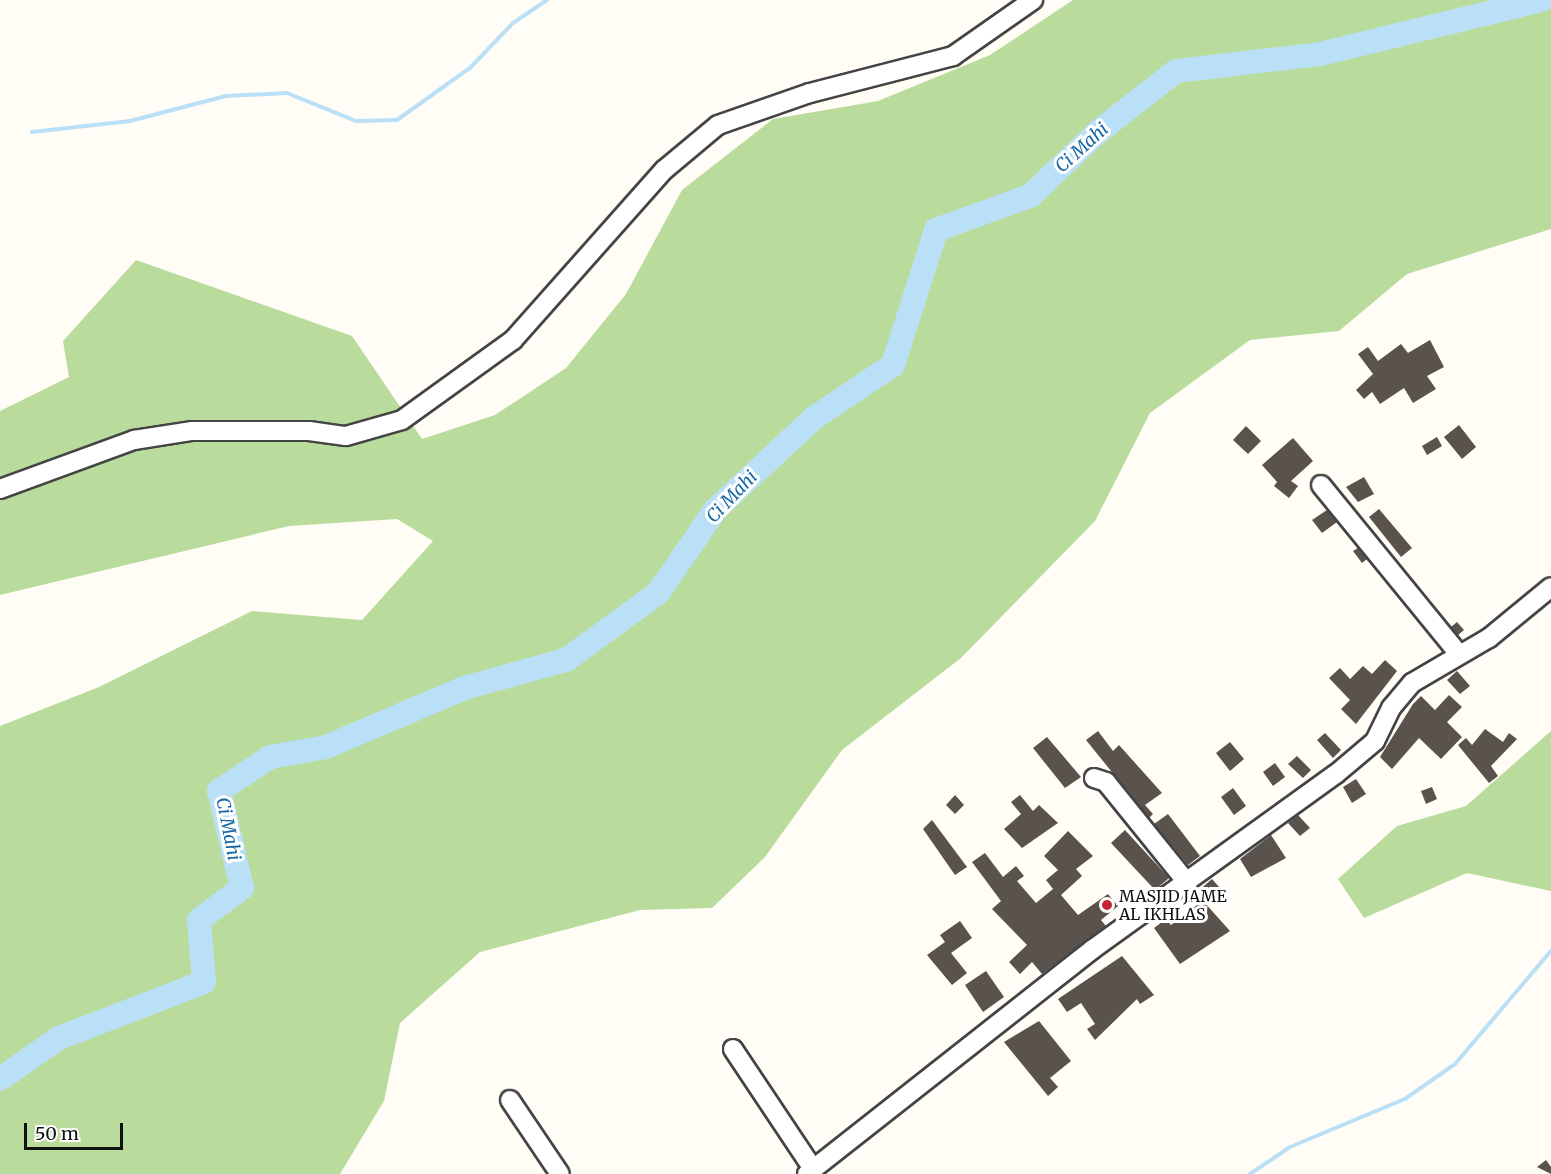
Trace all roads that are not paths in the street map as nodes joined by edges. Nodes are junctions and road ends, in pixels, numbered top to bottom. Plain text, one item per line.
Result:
1 (1033, 0) edge
2 (1321, 485) dead end
3 (0, 489) edge
4 (1551, 587) edge
5 (1458, 653) junction
6 (1094, 778) dead end
7 (1186, 882) junction
8 (733, 1049) dead end
9 (510, 1100) dead end
10 (810, 1172) edge
11 (560, 1174) edge

1 - 3 street
2 - 5 street
4 - 5 street
5 - 7 street
6 - 7 street
7 - 10 street
8 - 10 street
9 - 11 street

